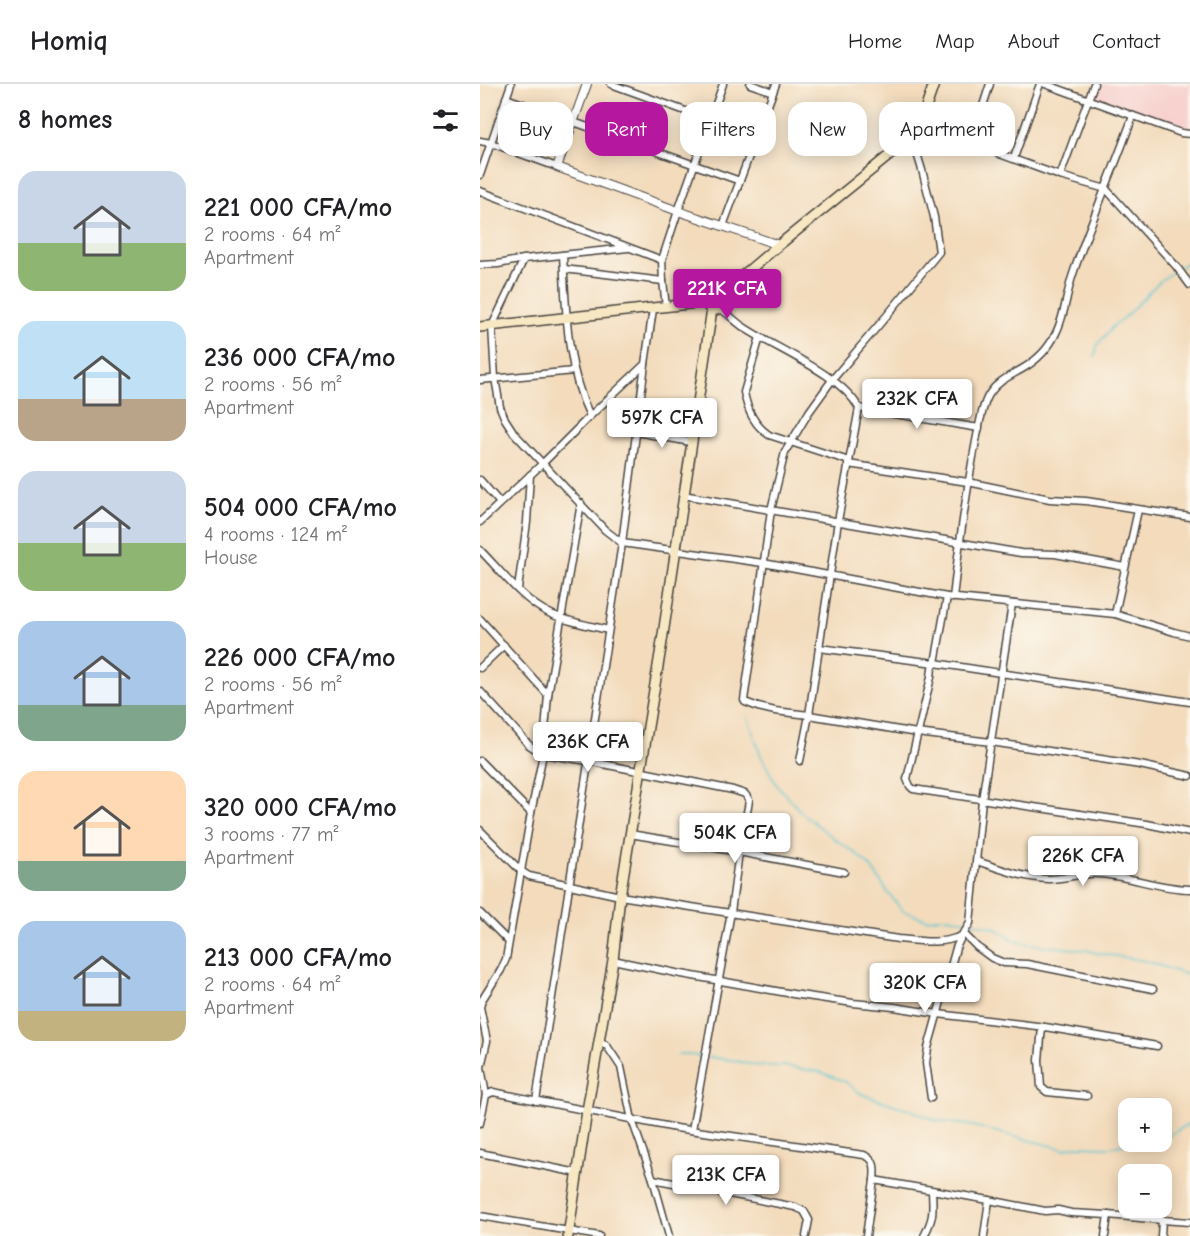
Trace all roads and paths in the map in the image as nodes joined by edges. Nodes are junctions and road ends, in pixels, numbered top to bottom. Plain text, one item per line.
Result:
1 (511, 84) edge
2 (587, 84) edge
3 (611, 84) edge
4 (723, 84) edge
5 (750, 84) edge
6 (776, 84) edge
7 (934, 84) edge
8 (990, 84) edge
9 (1040, 84) edge
10 (1045, 84) edge
11 (1094, 84) edge
12 (773, 92) junction
13 (506, 98) junction
14 (1088, 99) junction
15 (518, 102) edge
16 (716, 102) edge
17 (928, 102) edge
18 (984, 102) edge
19 (680, 109) edge
20 (1134, 116) junction
21 (573, 121) joint
22 (1190, 134) edge
23 (480, 141) edge
24 (491, 143) junction
25 (561, 156) edge
26 (697, 156) edge
27 (889, 156) edge
28 (917, 156) edge
29 (1008, 156) edge
30 (1014, 158) junction
31 (694, 166) junction
32 (557, 167) junction
33 (480, 175) edge
34 (1060, 176) junction
35 (740, 182) junction
36 (1106, 189) junction
37 (480, 191) edge
38 (678, 211) junction
39 (723, 226) junction
40 (779, 245) junction
41 (631, 248) junction
42 (563, 255) junction
43 (524, 259) junction
44 (662, 260) junction
45 (481, 264) edge
46 (564, 269) junction
47 (663, 281) junction
48 (1190, 285) edge
49 (721, 294) junction
50 (666, 307) junction
51 (713, 307) junction
52 (653, 309) junction
53 (567, 318) junction
54 (492, 326) junction
55 (480, 327) edge
56 (760, 336) junction
57 (645, 363) junction
58 (574, 371) junction
59 (495, 378) junction
60 (480, 380) edge
61 (832, 380) junction
62 (859, 408) junction
63 (590, 416) junction
64 (979, 428) junction
65 (636, 432) junction
66 (691, 441) junction
67 (790, 442) junction
68 (848, 462) junction
69 (543, 463) junction
70 (530, 475) junction
71 (480, 480) edge
72 (968, 482) junction
73 (683, 495) junction
74 (500, 503) junction
75 (581, 503) junction
76 (771, 510) junction
77 (1138, 510) junction
78 (1190, 517) edge
79 (838, 521) junction
80 (480, 522) edge
81 (622, 543) junction
82 (959, 543) junction
83 (480, 550) edge
84 (675, 552) junction
85 (763, 563) junction
86 (1125, 567) junction
87 (830, 575) junction
88 (518, 589) junction
89 (950, 598) junction
90 (1012, 604) junction
91 (1115, 614) junction
92 (561, 618) junction
93 (480, 619) edge
94 (608, 630) junction
95 (1190, 636) edge
96 (504, 645) junction
97 (819, 648) junction
98 (935, 663) junction
99 (480, 668) edge
100 (1001, 672) junction
101 (480, 691) edge
102 (548, 694) junction
103 (1190, 702) edge
104 (809, 715) junction
105 (918, 733) junction
106 (991, 742) junction
107 (543, 754) junction
108 (480, 761) edge
109 (588, 761) junction
110 (800, 761) dead end
111 (641, 771) junction
112 (1190, 776) edge
113 (982, 800) junction
114 (531, 813) junction
115 (480, 830) edge
116 (1190, 833) edge
117 (630, 834) junction
118 (739, 852) junction
119 (977, 861) junction
120 (521, 871) junction
121 (844, 872) dead end
122 (569, 885) junction
123 (1190, 889) edge
124 (620, 896) junction
125 (731, 912) junction
126 (480, 913) edge
127 (962, 935) junction
128 (508, 941) junction
129 (613, 960) junction
130 (718, 980) junction
131 (1153, 989) dead end
132 (481, 999) edge
133 (938, 1014) junction
134 (1042, 1027) junction
135 (599, 1040) junction
136 (1157, 1046) dead end
137 (481, 1081) edge
138 (486, 1095) junction
139 (1087, 1096) dead end
140 (931, 1098) dead end
141 (536, 1101) junction
142 (587, 1111) junction
143 (632, 1120) junction
144 (480, 1123) edge
145 (692, 1130) junction
146 (480, 1153) edge
147 (578, 1173) junction
148 (653, 1179) junction
149 (874, 1180) junction
150 (932, 1191) junction
151 (989, 1200) junction
152 (1108, 1215) junction
153 (480, 1216) edge
154 (1162, 1220) junction
155 (1190, 1222) edge
156 (568, 1233) edge
157 (599, 1236) edge
158 (669, 1236) edge
159 (806, 1236) edge
160 (866, 1236) edge
161 (924, 1236) edge
162 (984, 1236) edge
163 (1105, 1236) edge
164 (1161, 1236) edge

1 - 13 street
2 - 21 street
3 - 19 street
4 - 16 street
5 - 12 street
6 - 12 street
7 - 17 main road
8 - 18 street
9 - 30 street
10 - 14 street
11 - 14 street
12 - 35 street
13 - 15 street
13 - 24 street
14 - 20 street
14 - 34 street
20 - 22 street
20 - 36 street
21 - 31 street
23 - 24 street
24 - 32 street
24 - 33 street
25 - 32 street
26 - 31 street
27 - 40 main road
28 - 61 street
29 - 30 street
30 - 34 street
31 - 35 street
31 - 38 street
32 - 38 street
34 - 36 street
35 - 39 street
36 - 48 street
36 - 64 street
37 - 41 street
38 - 39 street
38 - 44 street
39 - 40 street
40 - 49 main road
41 - 42 street
41 - 44 street
42 - 43 street
42 - 46 street
43 - 45 street
43 - 54 street
44 - 47 street
46 - 47 street
46 - 53 street
47 - 50 street
49 - 51 main road
49 - 51 main road
50 - 51 main road
50 - 52 main road
51 - 56 street
51 - 66 main road
52 - 53 main road
52 - 57 street
53 - 54 main road
53 - 58 street
54 - 55 main road
54 - 59 street
56 - 61 street
56 - 67 street
57 - 63 street
57 - 65 street
58 - 59 street
58 - 63 street
59 - 60 street
59 - 69 street
61 - 62 street
61 - 67 street
62 - 64 street
62 - 68 street
63 - 69 street
64 - 72 street
65 - 66 street
65 - 81 street
66 - 73 main road
67 - 68 street
67 - 76 street
68 - 72 street
68 - 79 street
69 - 70 street
69 - 75 street
70 - 74 street
70 - 88 street
71 - 74 street
72 - 77 street
72 - 82 street
73 - 76 street
73 - 84 main road
74 - 80 street
75 - 81 street
75 - 92 street
76 - 79 street
76 - 85 street
77 - 78 street
77 - 86 street
79 - 82 street
79 - 87 street
81 - 84 street
81 - 94 street
82 - 86 street
82 - 89 street
83 - 88 street
84 - 85 street
84 - 111 main road
85 - 87 street
85 - 104 street
86 - 91 street
87 - 89 street
87 - 97 street
88 - 92 street
89 - 90 street
89 - 98 street
90 - 91 street
90 - 100 street
91 - 95 street
92 - 94 street
92 - 102 street
93 - 96 street
94 - 109 street
96 - 99 street
96 - 102 street
97 - 98 street
97 - 104 street
98 - 100 street
98 - 105 street
100 - 103 street
100 - 106 street
101 - 107 street
102 - 107 street
104 - 105 street
104 - 110 street
105 - 106 street
105 - 113 street
106 - 112 street
106 - 113 street
107 - 109 street
107 - 114 street
108 - 114 street
109 - 111 street
109 - 122 street
111 - 117 main road
111 - 118 street
113 - 116 street
113 - 119 street
114 - 120 street
115 - 120 street
117 - 118 street
117 - 124 main road
118 - 121 street
118 - 125 street
119 - 123 street
119 - 127 street
120 - 122 street
120 - 128 street
122 - 124 street
122 - 141 street
124 - 125 street
124 - 129 main road
125 - 127 street
125 - 130 street
126 - 128 street
127 - 131 street
127 - 133 street
128 - 132 street
129 - 130 street
129 - 135 main road
130 - 133 street
130 - 145 street
132 - 137 street
133 - 134 street
133 - 140 street
134 - 136 street
134 - 139 street
135 - 142 main road
135 - 143 street
137 - 138 street
138 - 141 street
138 - 144 street
141 - 142 street
142 - 143 street
142 - 147 main road
143 - 145 street
143 - 148 street
145 - 149 street
146 - 147 street
147 - 156 main road
148 - 158 street
148 - 159 street
149 - 150 street
149 - 160 street
150 - 151 street
150 - 161 street
151 - 152 street
151 - 162 street
152 - 154 street
152 - 163 street
153 - 156 street
154 - 155 street
154 - 164 street
156 - 157 street

